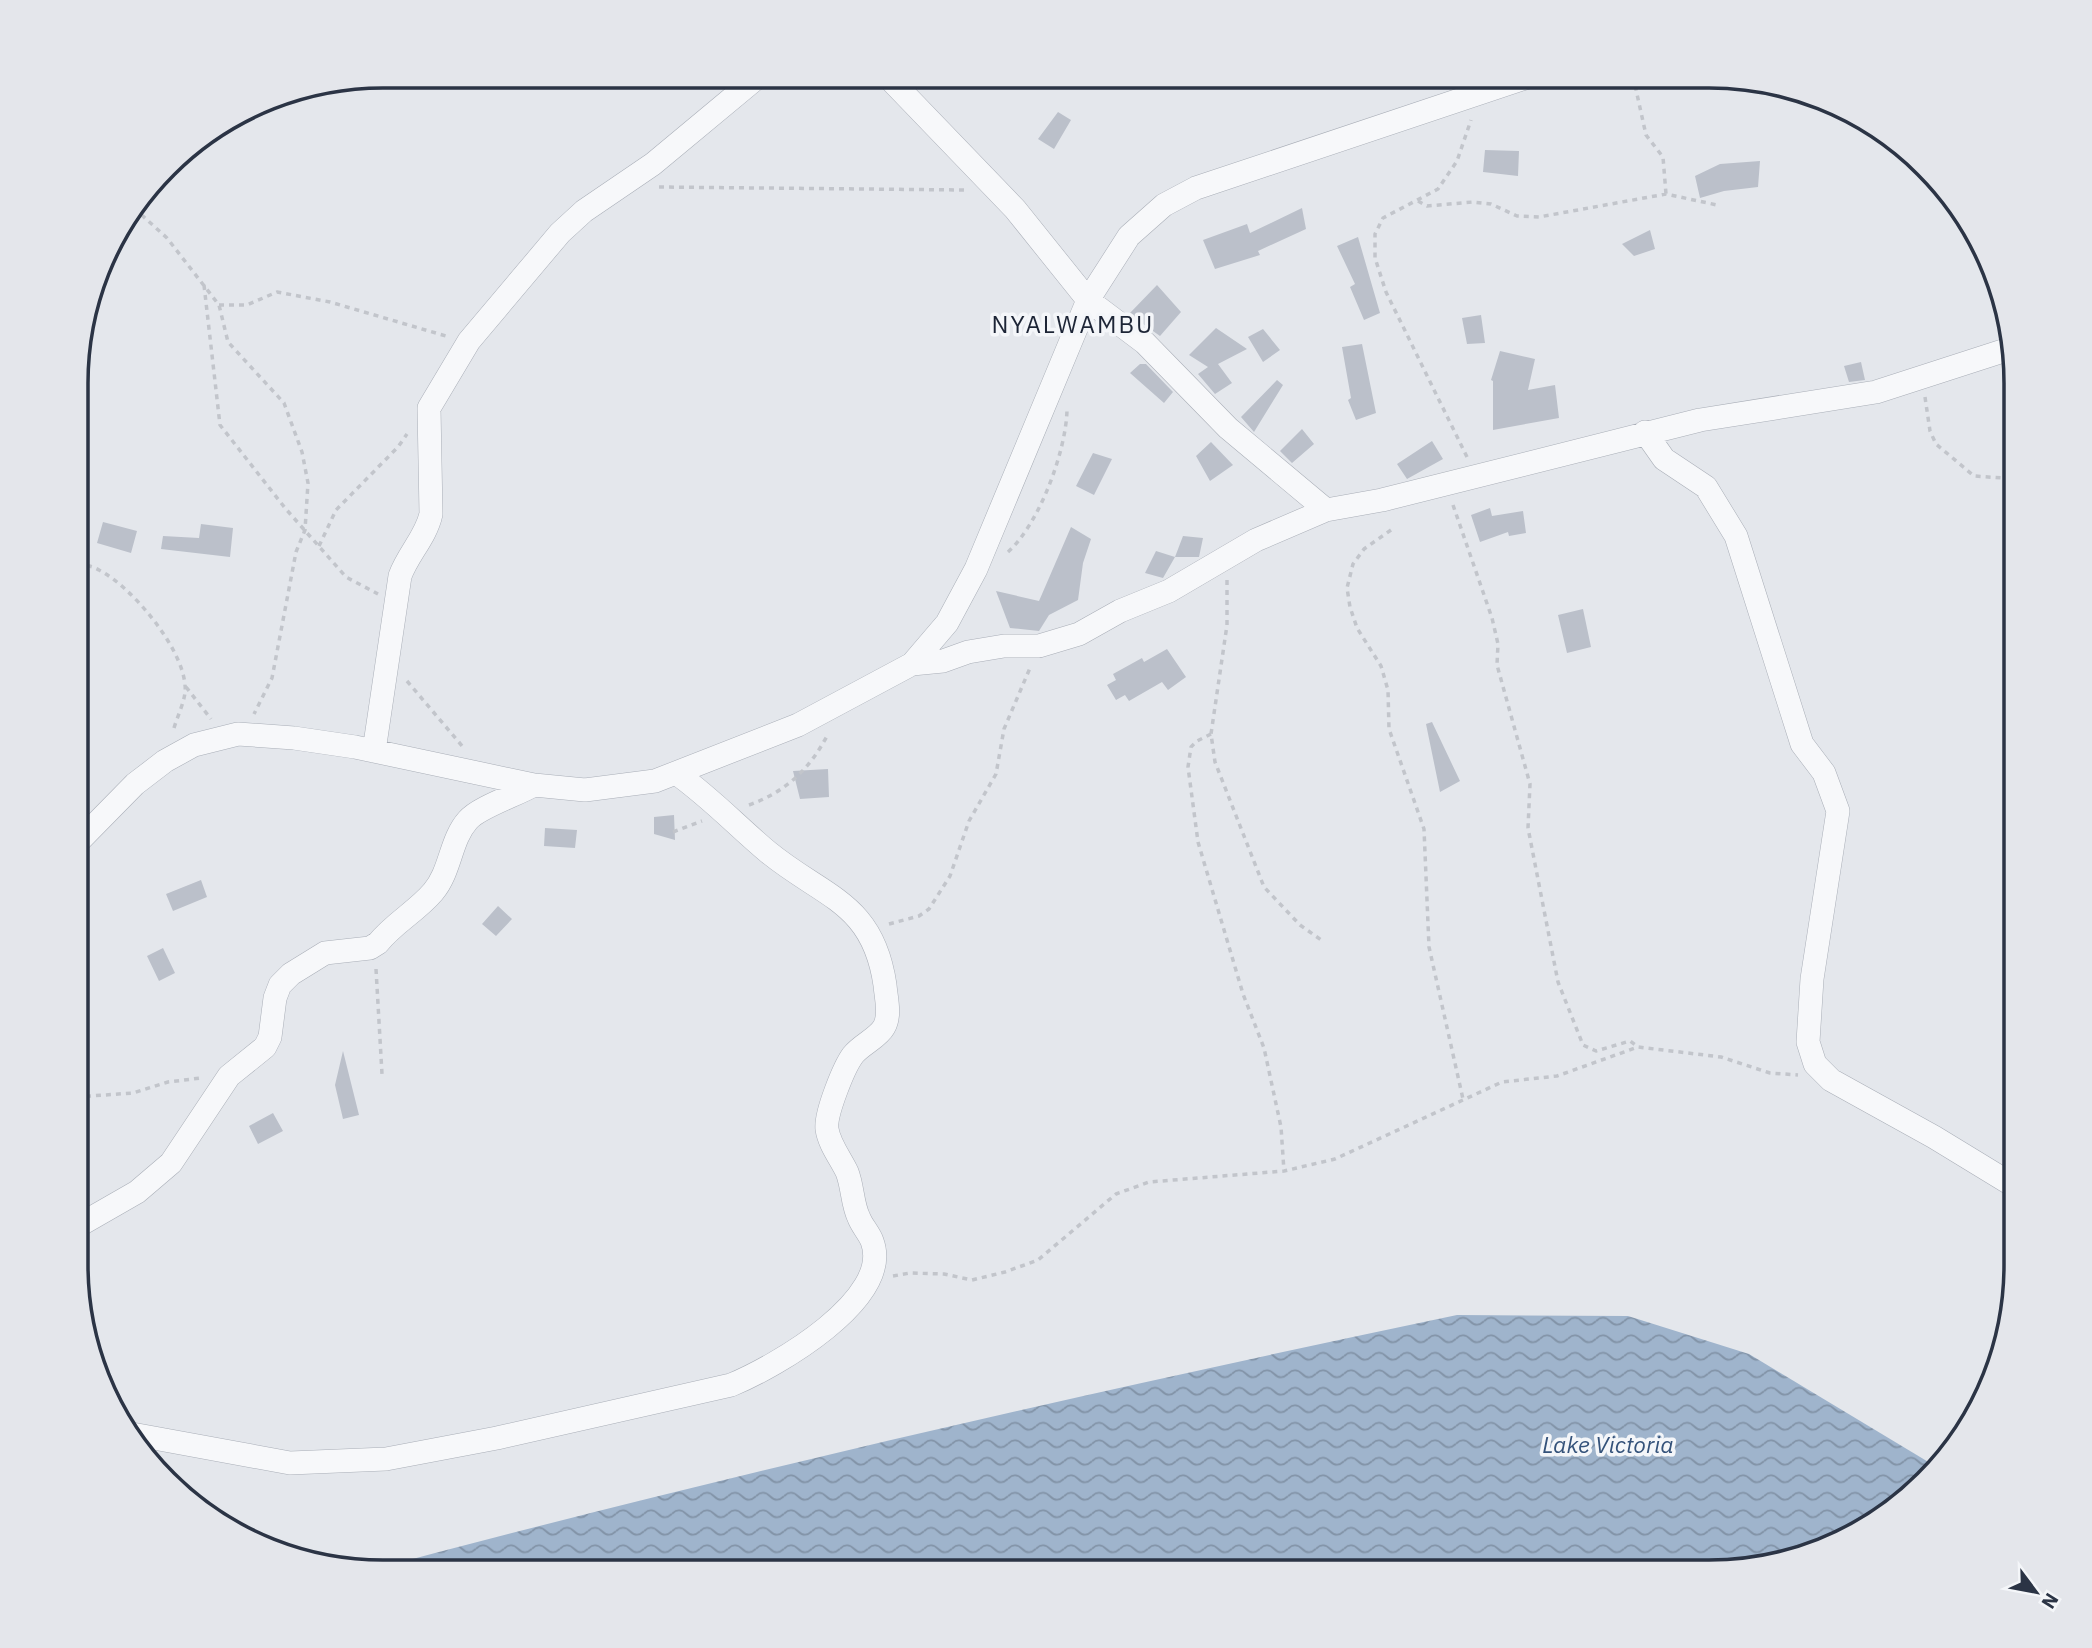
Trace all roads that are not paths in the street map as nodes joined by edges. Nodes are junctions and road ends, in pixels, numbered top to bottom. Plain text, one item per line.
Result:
1 (744, 88) edge
2 (898, 88) edge
3 (1496, 88) edge
4 (1088, 300) junction
5 (2003, 351) edge
6 (1645, 432) junction
7 (1326, 510) junction
8 (912, 664) junction
9 (374, 751) junction
10 (676, 773) junction
11 (534, 785) junction
12 (88, 832) edge
13 (2004, 1180) edge
14 (88, 1220) edge
15 (141, 1436) edge

1 - 9 street
2 - 4 street
3 - 4 street
4 - 7 street
4 - 8 street
5 - 6 street
6 - 7 street
6 - 13 street
7 - 8 street
8 - 10 street
9 - 11 street
9 - 12 street
10 - 11 street
10 - 15 street
11 - 14 street

